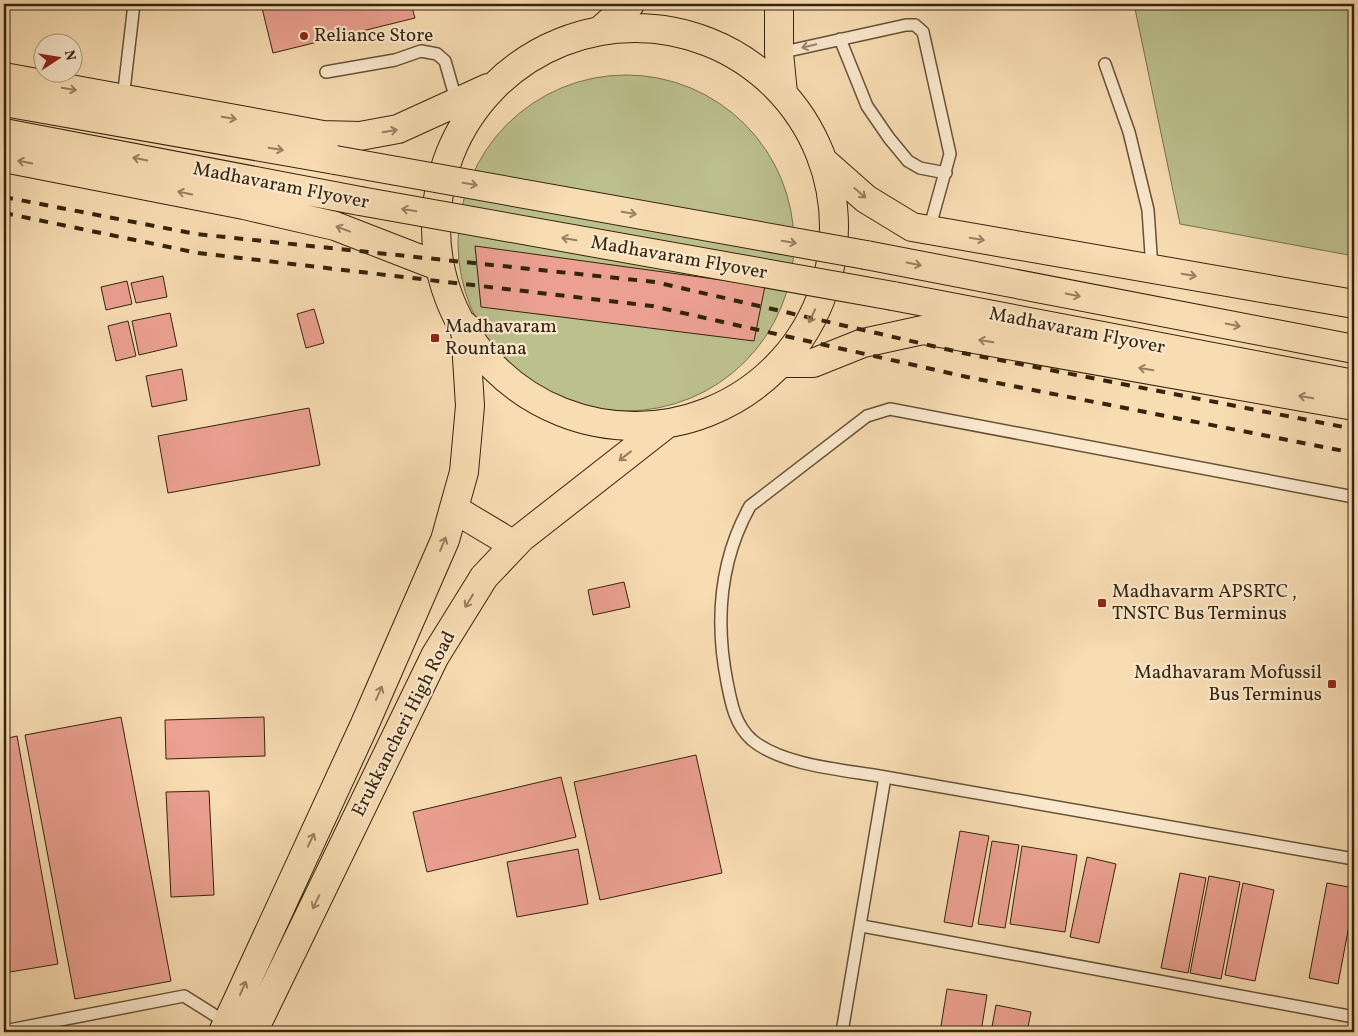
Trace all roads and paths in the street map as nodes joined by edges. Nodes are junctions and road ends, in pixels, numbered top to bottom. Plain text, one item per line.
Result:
1 (134, 4) edge
2 (630, 4) edge
3 (779, 4) edge
4 (603, 28) junction
5 (840, 40) junction
6 (779, 53) junction
7 (1105, 64) dead end
8 (326, 72) dead end
9 (4, 77) edge
10 (489, 87) junction
11 (783, 92) junction
12 (123, 99) junction
13 (4, 102) edge
14 (457, 103) junction
15 (4, 133) edge
16 (4, 158) edge
17 (823, 161) junction
18 (946, 173) junction
19 (929, 230) junction
20 (438, 266) junction
21 (1152, 269) junction
22 (1354, 304) edge
23 (464, 326) junction
24 (1354, 349) edge
25 (782, 363) junction
26 (1354, 384) edge
27 (1354, 406) edge
28 (664, 426) junction
29 (1354, 497) edge
30 (454, 509) junction
31 (514, 545) junction
32 (885, 777) junction
33 (1354, 859) edge
34 (862, 926) junction
35 (1354, 1017) edge
36 (225, 1028) edge
37 (4, 1030) edge
38 (253, 1032) edge
39 (842, 1032) edge

1 - 12 lane
2 - 4 main road
3 - 6 main road
4 - 10 main road
4 - 11 main road
5 -> 6 lane
5 - 18 lane
5 - 18 lane
6 - 11 main road
7 - 21 lane
8 - 14 lane
9 -> 12 main road
10 - 14 main road
10 - 20 main road
11 - 17 main road
12 -> 14 main road
13 -> 24 main road, Madhavaram Flyover, bridge
26 -> 15 main road, Madhavaram Flyover, bridge
20 -> 16 main road
17 -> 19 main road
17 -> 25 main road
18 - 19 lane
19 -> 21 main road
20 - 23 main road
21 -> 22 main road
23 - 28 main road
23 - 30 main road
27 -> 25 main road
25 - 28 main road
28 -> 31 main road, Erukkancheri High Road
29 - 32 lane
30 - 31 main road
36 -> 30 main road
31 -> 38 main road, Erukkancheri High Road
32 - 33 lane
32 - 34 lane
34 - 35 lane
34 - 39 lane
36 - 37 lane

